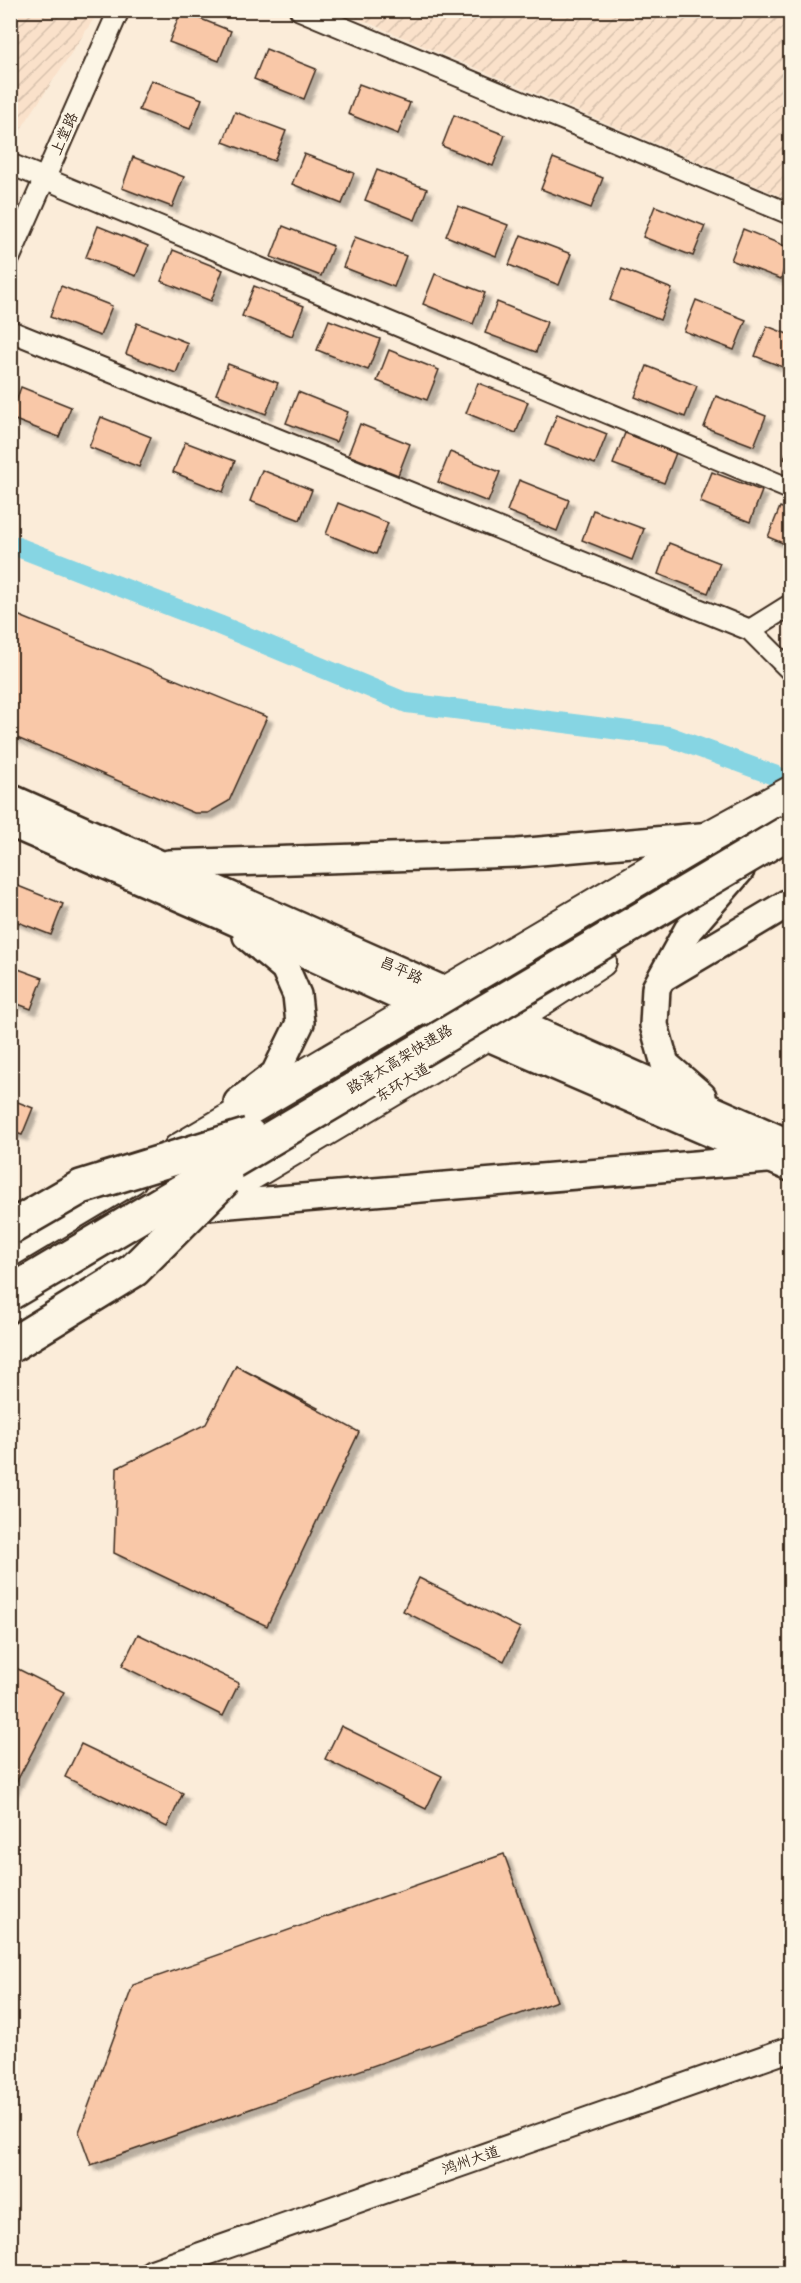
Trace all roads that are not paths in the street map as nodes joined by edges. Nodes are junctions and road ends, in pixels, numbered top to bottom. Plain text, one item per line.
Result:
1 (119, 10) edge
2 (300, 10) edge
3 (10, 164) edge
4 (45, 178) junction
5 (790, 214) edge
6 (10, 257) edge
7 (10, 331) edge
8 (790, 489) edge
9 (790, 605) edge
10 (750, 630) junction
11 (790, 670) edge
12 (790, 793) edge
13 (10, 798) edge
14 (790, 814) edge
15 (10, 823) edge
16 (790, 831) edge
17 (713, 836) junction
18 (790, 841) edge
19 (161, 864) junction
20 (740, 870) junction
21 (790, 902) edge
22 (224, 916) junction
23 (661, 979) junction
24 (436, 999) junction
25 (496, 1028) junction
26 (255, 1139) junction
27 (781, 1151) edge
28 (159, 1161) junction
29 (194, 1207) junction
30 (10, 1228) edge
31 (10, 1250) edge
32 (10, 1276) edge
33 (10, 1293) edge
34 (10, 1317) edge
35 (10, 1347) edge
36 (790, 2049) edge
37 (152, 2272) edge

1 - 4 street, 上堂路
2 - 5 street
3 - 4 street
4 - 6 street, 上堂路
4 - 8 street
7 - 10 street
9 - 10 street
10 - 11 street
12 - 17 main road
13 - 19 main road, 昌平路
14 - 26 highway, 路泽太高架快速路
15 - 22 main road, 昌平路
16 - 26 highway, 路泽太高架快速路, bridge
17 - 19 main road
17 - 24 main road
18 - 20 main road, 东环大道
19 - 24 main road, 昌平路
20 - 23 main road
20 - 25 main road, 东环大道
21 - 23 main road
22 - 24 main road, 昌平路
22 - 28 main road
23 - 27 main road
24 - 25 main road, 昌平路
24 - 28 main road
25 - 27 main road, 昌平路
25 - 29 main road, 东环大道
26 - 30 highway, bridge
26 - 32 highway, 路泽太高架快速路, bridge
26 - 33 highway, 路泽太高架快速路, bridge
26 - 35 highway, bridge
27 - 29 main road
28 - 31 main road
29 - 34 main road, 东环大道
36 - 37 street, 鸿州大道

